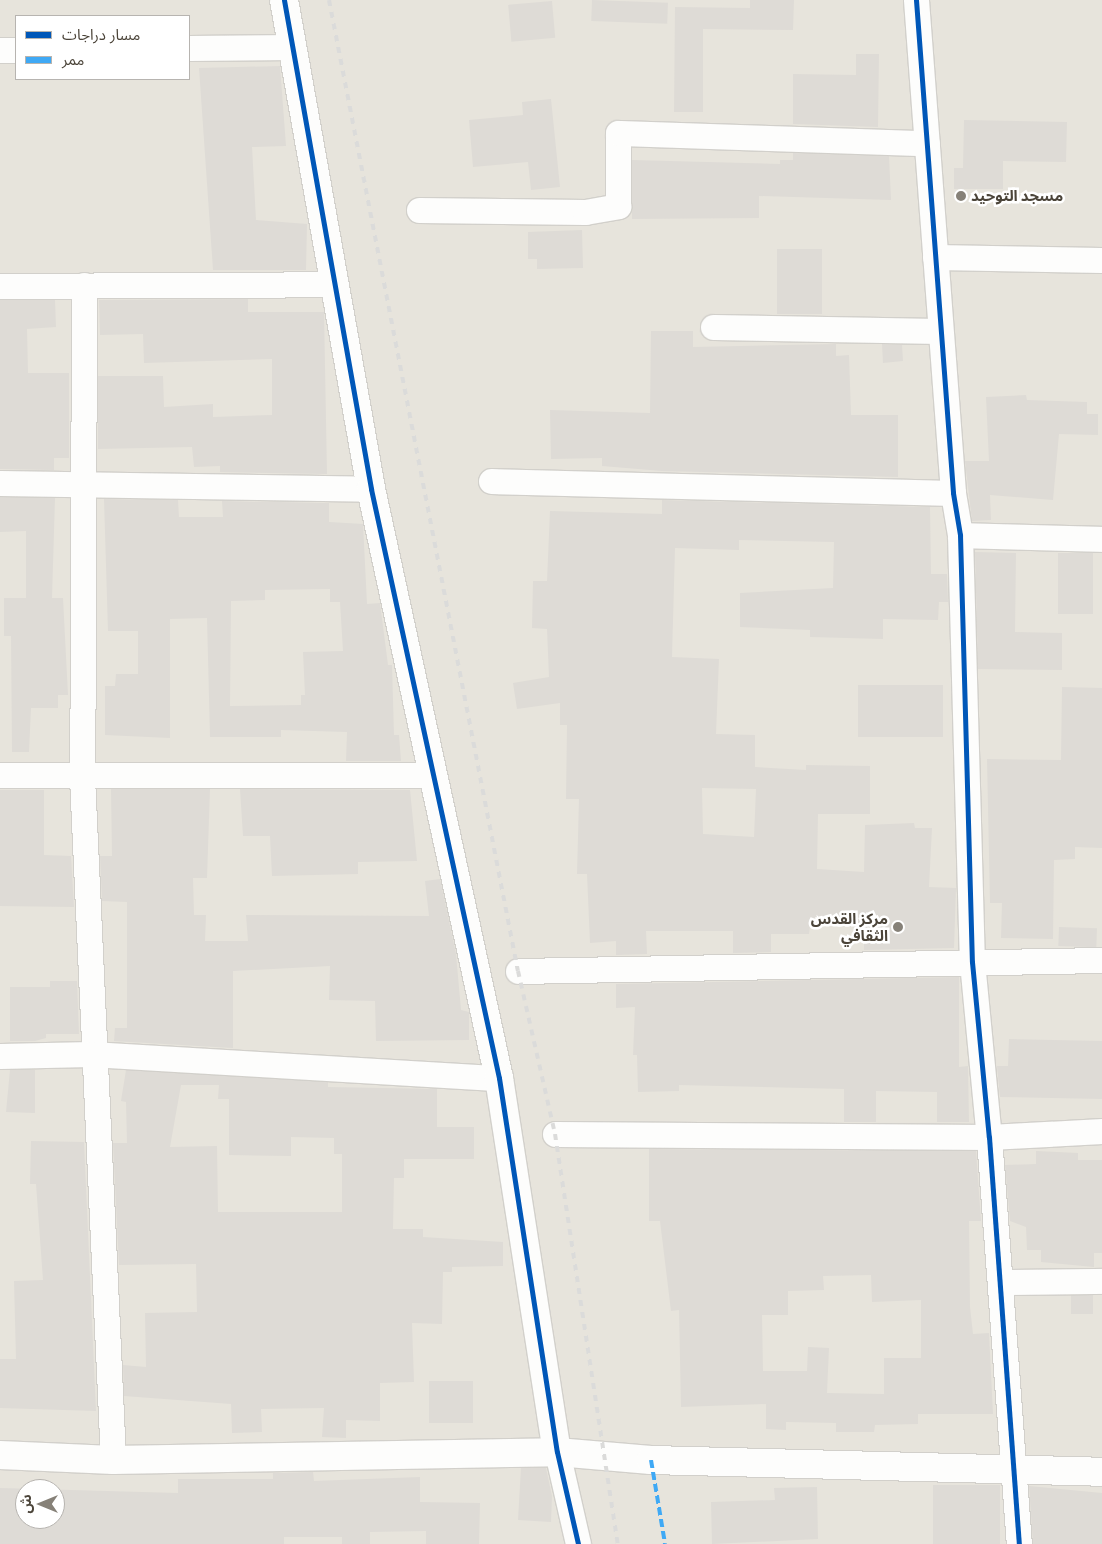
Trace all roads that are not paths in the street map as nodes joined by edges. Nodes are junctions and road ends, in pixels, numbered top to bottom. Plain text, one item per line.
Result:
1 (284, 0) edge
2 (916, 0) edge
3 (293, 47) junction
4 (190, 48) edge
5 (0, 50) edge
6 (15, 50) edge
7 (927, 143) junction
8 (419, 210) dead end
9 (935, 257) junction
10 (1102, 260) edge
11 (334, 284) junction
12 (0, 286) edge
13 (84, 286) junction
14 (713, 328) dead end
15 (940, 331) junction
16 (491, 481) dead end
17 (0, 483) edge
18 (85, 487) junction
19 (371, 489) junction
20 (953, 493) junction
21 (960, 535) junction
22 (1102, 539) edge
23 (0, 775) edge
24 (433, 775) junction
25 (82, 777) junction
26 (1102, 960) edge
27 (972, 962) junction
28 (518, 971) dead end
29 (91, 1054) junction
30 (0, 1056) edge
31 (499, 1078) junction
32 (1102, 1131) edge
33 (555, 1134) dead end
34 (989, 1137) junction
35 (1102, 1281) edge
36 (1001, 1282) junction
37 (557, 1452) junction
38 (0, 1455) edge
39 (113, 1460) junction
40 (1014, 1467) junction
41 (1102, 1472) edge
42 (578, 1544) edge
43 (1019, 1544) edge

1 - 3 street
2 - 7 street
3 - 4 street
3 - 11 street
5 - 6 street
7 - 8 street
7 - 9 street
9 - 10 street
9 - 15 street
11 - 13 street
11 - 19 street
12 - 13 street
13 - 18 street
14 - 15 street
15 - 20 street
16 - 20 street
17 - 18 street
18 - 19 street
18 - 25 street
19 - 24 street
20 - 21 street
21 - 22 street
21 - 27 street
23 - 25 street
24 - 25 street
24 - 31 street
25 - 29 street
26 - 27 street
27 - 28 street
27 - 34 street
29 - 30 street
29 - 31 street
29 - 39 street
31 - 37 street
32 - 34 street
33 - 34 street
34 - 36 street
35 - 36 street
36 - 40 street
37 - 39 street
37 - 40 street
37 - 42 street
38 - 39 street
40 - 41 street
40 - 43 street

